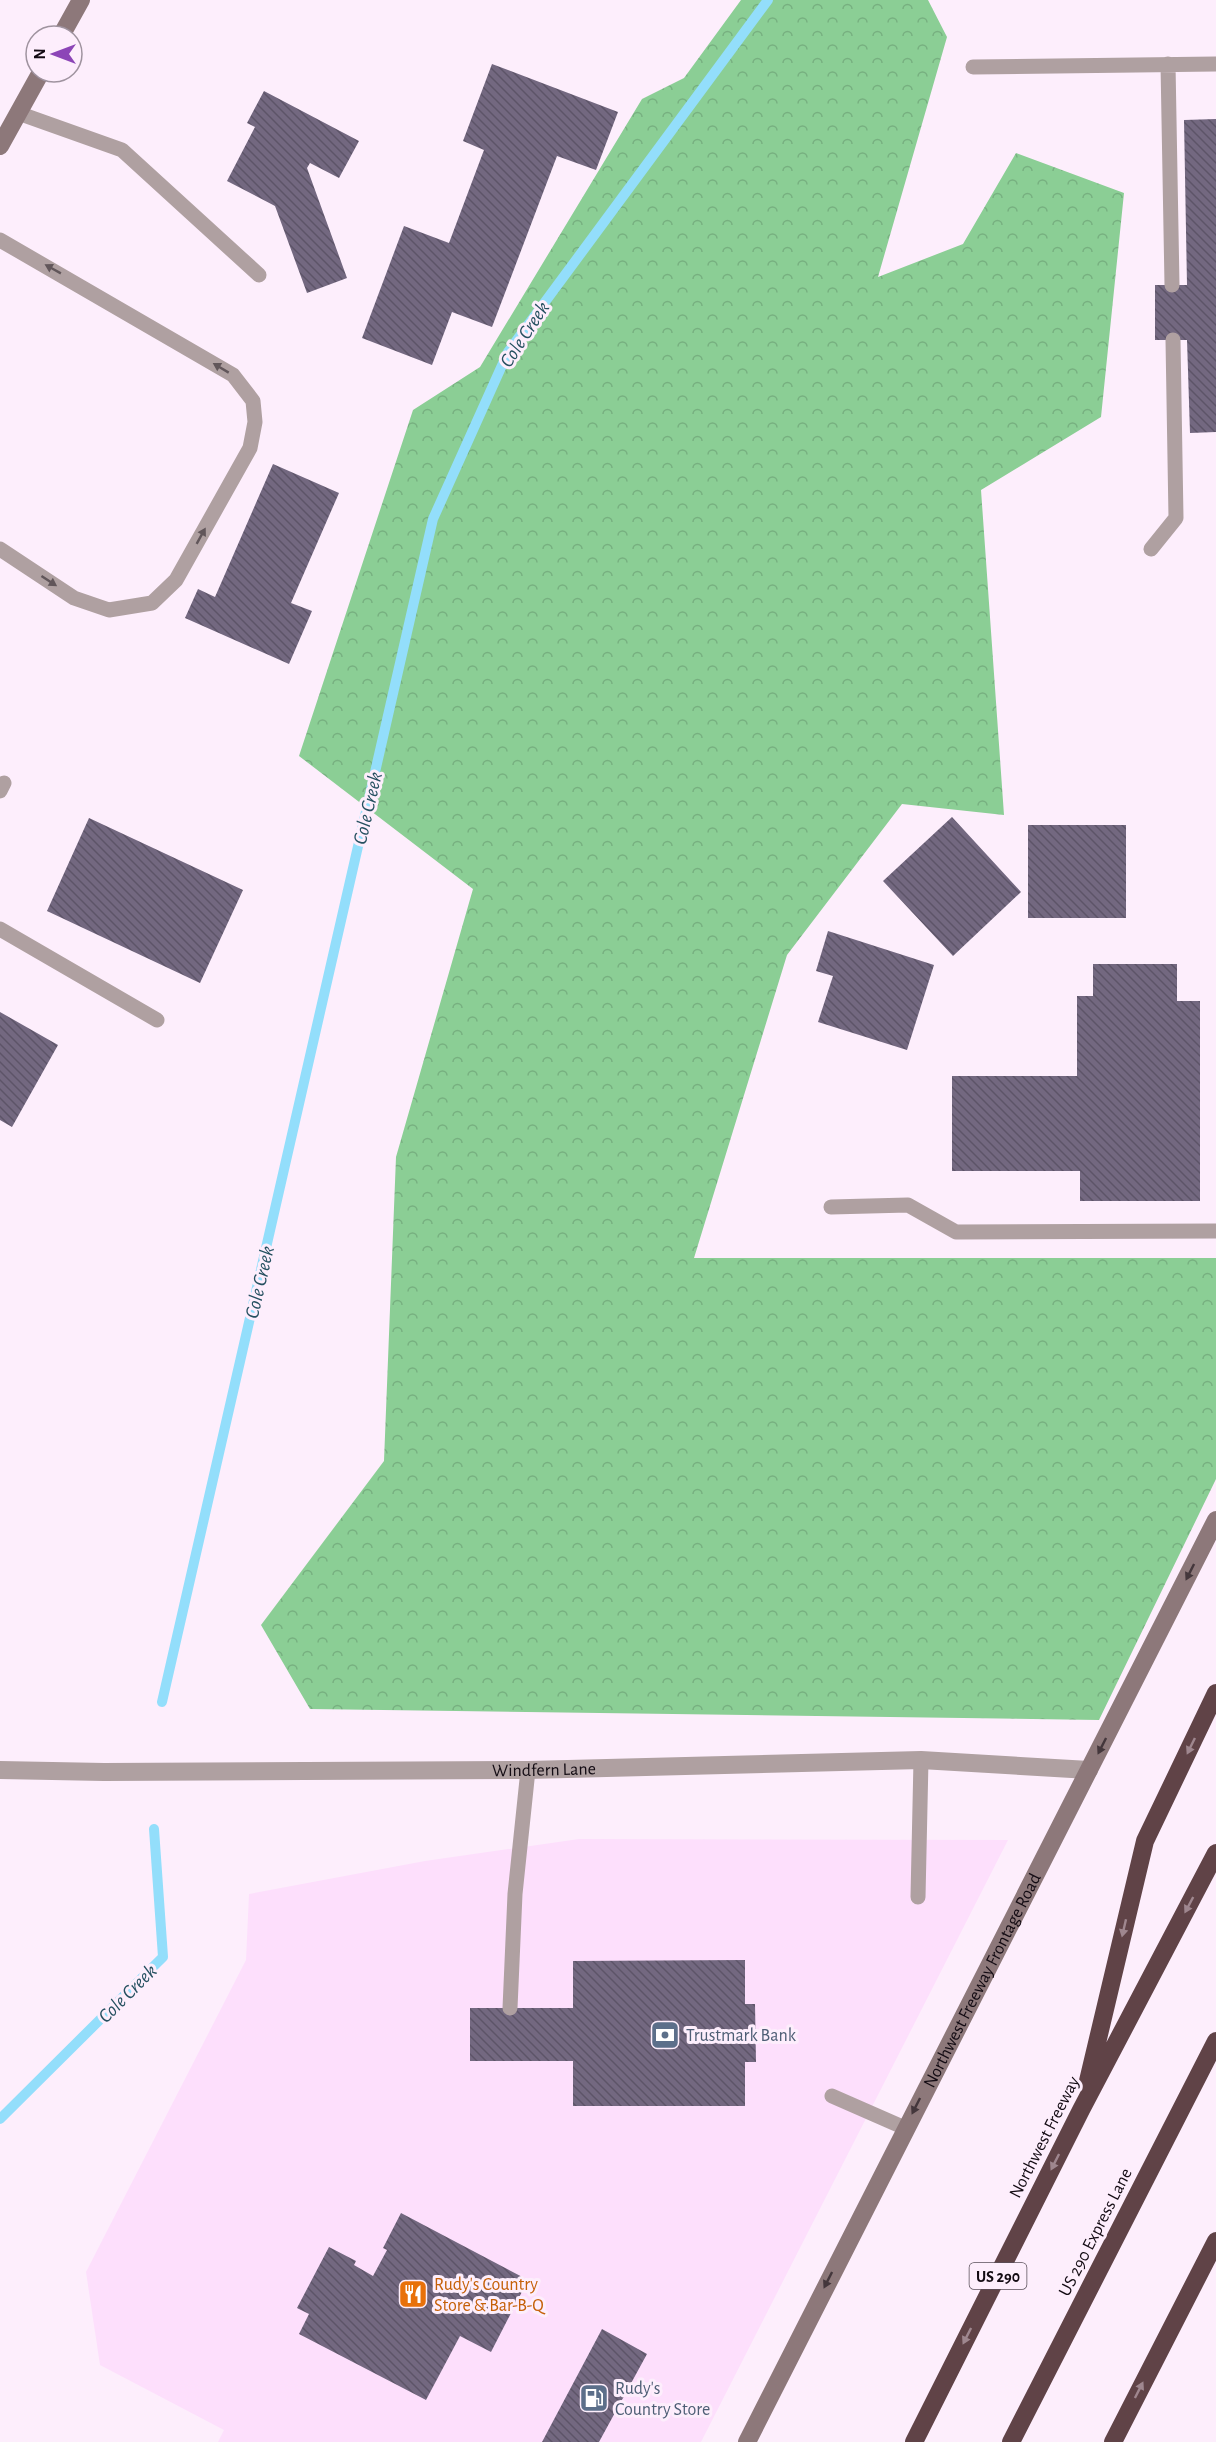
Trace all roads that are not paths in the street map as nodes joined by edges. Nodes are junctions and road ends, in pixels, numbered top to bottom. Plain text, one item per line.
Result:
1 (81, 0) edge
2 (68, 24) edge
3 (1168, 64) junction
4 (1216, 64) edge
5 (973, 67) dead end
6 (34, 84) edge
7 (18, 113) junction
8 (0, 146) edge
9 (0, 240) edge
10 (259, 275) dead end
11 (1172, 285) dead end
12 (1173, 340) dead end
13 (0, 549) edge
14 (1151, 549) dead end
15 (0, 928) edge
16 (157, 1020) dead end
17 (831, 1207) dead end
18 (1216, 1230) edge
19 (1216, 1520) edge
20 (1216, 1693) edge
21 (921, 1760) junction
22 (0, 1770) edge
23 (528, 1770) junction
24 (1089, 1770) junction
25 (1216, 1853) edge
26 (918, 1898) dead end
27 (510, 2008) dead end
28 (1216, 2041) edge
29 (832, 2096) dead end
30 (1081, 2110) junction
31 (905, 2128) junction
32 (1216, 2241) edge
33 (747, 2442) edge
34 (914, 2442) edge
35 (1011, 2442) edge
36 (1113, 2442) edge

1 - 2 main road
3 - 4 lane
3 - 5 lane
3 - 11 lane
6 - 7 main road
7 - 8 main road
7 - 10 lane
13 -> 9 lane
12 - 14 lane
15 - 16 lane
17 - 18 lane
19 -> 24 main road, Northwest Freeway Frontage Road
20 -> 30 highway
21 - 23 street, Windfern Lane
21 - 24 street, Windfern Lane
21 - 26 lane
22 - 23 street, Windfern Lane
23 - 27 lane
24 -> 31 main road, Northwest Freeway Frontage Road
25 -> 30 highway, Northwest Freeway / US 290
28 - 35 highway, US 290 Express Lane
29 - 31 lane
30 -> 34 highway, Northwest Freeway / US 290
31 -> 33 main road, Northwest Freeway Frontage Road
36 -> 32 highway

